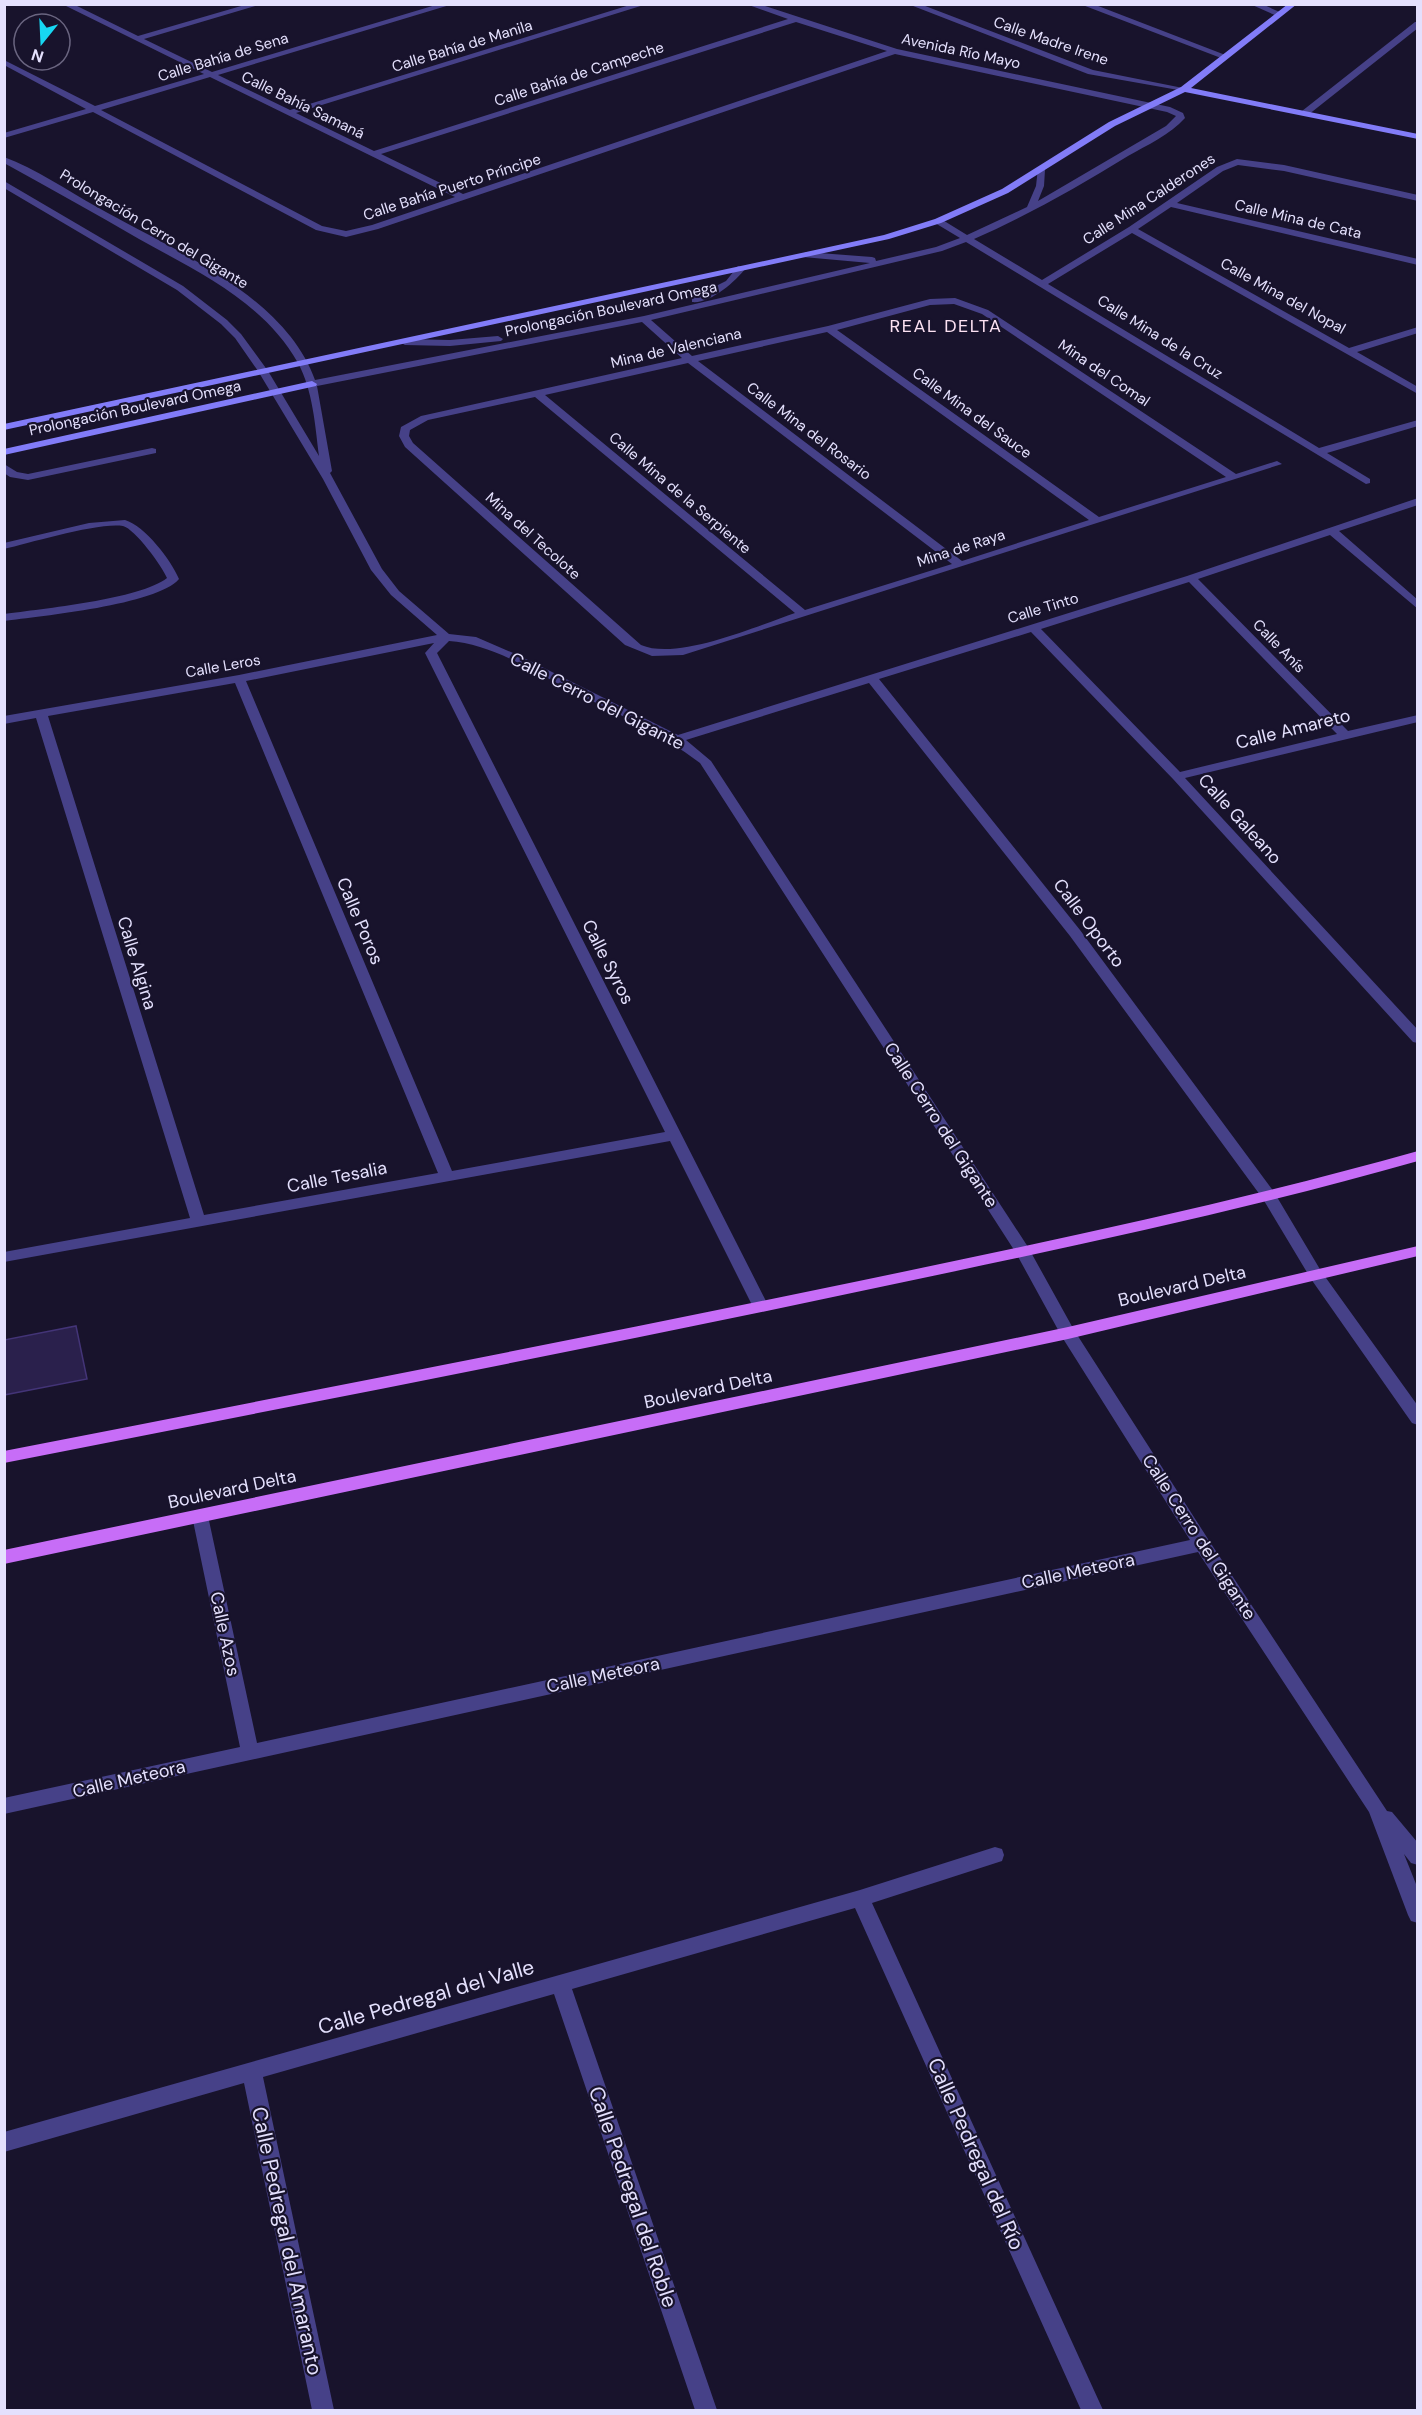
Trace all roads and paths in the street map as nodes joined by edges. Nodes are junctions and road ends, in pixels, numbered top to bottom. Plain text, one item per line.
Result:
1 (258, 4) edge
2 (449, 4) edge
3 (643, 4) edge
4 (750, 4) edge
5 (912, 4) edge
6 (1084, 4) edge
7 (1254, 4) edge
8 (1293, 4) edge
9 (66, 5) edge
10 (1280, 14) junction
11 (793, 20) junction
12 (1418, 24) edge
13 (136, 39) junction
14 (895, 51) junction
15 (1224, 56) junction
16 (4, 62) edge
17 (210, 75) junction
18 (1184, 89) junction
19 (1149, 105) junction
20 (95, 110) junction
21 (1170, 110) joint
22 (288, 113) junction
23 (1305, 113) junction
24 (4, 136) edge
25 (1418, 137) edge
26 (374, 154) junction
27 (4, 159) edge
28 (1041, 170) junction
29 (4, 184) edge
30 (464, 198) junction
31 (1418, 198) edge
32 (1171, 204) junction
33 (1030, 210) junction
34 (938, 220) junction
35 (1132, 229) junction
36 (969, 239) junction
37 (806, 255) junction
38 (896, 261) junction
39 (1418, 262) edge
40 (741, 268) junction
41 (1043, 284) junction
42 (955, 301) joint
43 (669, 313) junction
44 (644, 319) junction
45 (829, 329) junction
46 (1418, 330) edge
47 (575, 333) junction
48 (405, 342) junction
49 (1350, 351) junction
50 (690, 360) junction
51 (303, 363) junction
52 (263, 371) junction
53 (312, 384) junction
54 (1418, 391) edge
55 (275, 393) junction
56 (538, 394) junction
57 (1418, 423) edge
58 (4, 427) edge
59 (405, 429) joint
60 (152, 451) dead end
61 (4, 452) edge
62 (1318, 452) junction
63 (1277, 464) dead end
64 (4, 466) edge
65 (1234, 477) junction
66 (328, 479) junction
67 (1366, 481) dead end
68 (1418, 501) edge
69 (1097, 521) junction
70 (1332, 531) junction
71 (4, 546) edge
72 (959, 564) junction
73 (1191, 578) junction
74 (1418, 606) edge
75 (803, 614) junction
76 (4, 618) edge
77 (1033, 627) junction
78 (446, 637) junction
79 (653, 655) joint
80 (872, 678) junction
81 (239, 679) junction
82 (41, 714) junction
83 (1418, 718) edge
84 (4, 720) edge
85 (1345, 735) junction
86 (677, 739) junction
87 (1177, 776) junction
88 (1418, 1039) edge
89 (676, 1135) junction
90 (1418, 1156) edge
91 (447, 1176) junction
92 (1269, 1196) junction
93 (199, 1223) junction
94 (1023, 1251) junction
95 (1418, 1251) edge
96 (4, 1257) edge
97 (1316, 1275) junction
98 (761, 1307) junction
99 (1068, 1333) junction
100 (1418, 1419) edge
101 (4, 1457) edge
102 (200, 1516) junction
103 (1202, 1544) junction
104 (4, 1557) edge
105 (250, 1751) junction
106 (4, 1806) edge
107 (1377, 1809) junction
108 (995, 1856) dead end
109 (1418, 1857) edge
110 (860, 1898) junction
111 (1418, 1915) edge
112 (560, 1984) junction
113 (252, 2072) junction
114 (4, 2142) edge
115 (323, 2410) edge
116 (706, 2410) edge
117 (1092, 2410) edge

1 - 13 street
2 - 17 street, Calle Bahía de Sena
3 - 22 street, Calle Bahía de Manila
4 - 11 street, Avenida Río Mayo
5 - 18 street, Calle Madre Irene
6 - 15 street
7 - 10 street
8 - 10 street, Prolongación Boulevard Omega
9 - 13 street, Calle Bahía Samaná
10 - 15 street, Prolongación Boulevard Omega
11 - 14 street, Avenida Río Mayo
11 - 26 street, Calle Bahía de Campeche
12 - 23 street
13 - 17 street, Calle Bahía Samaná
14 - 19 street, Avenida Río Mayo
14 - 30 street, Calle Bahía Puerto Príncipe
15 - 18 street, Prolongación Boulevard Omega
16 - 20 street, Calle Bahía Puerto Príncipe
17 - 20 street, Calle Bahía de Sena
17 - 22 street, Calle Bahía Samaná
18 - 19 street, Prolongación Boulevard Omega
18 - 23 street
19 - 21 street, Avenida Río Mayo
19 - 28 street, Prolongación Boulevard Omega
20 - 24 street, Calle Bahía de Sena
20 - 30 street, Calle Bahía Puerto Príncipe
21 - 33 street, Prolongación Boulevard Omega
22 - 26 street, Calle Bahía Samaná
23 - 25 street
26 - 30 street, Calle Bahía Samaná
27 - 51 street, Prolongación Cerro del Gigante
28 - 33 street
28 - 34 street, Prolongación Boulevard Omega
29 - 52 street
31 - 32 street, Calle Mina Calderones
32 - 35 street, Calle Mina Calderones
32 - 39 street, Calle Mina de Cata
33 - 36 street, Prolongación Boulevard Omega
34 - 36 street, Calle Mina de la Cruz
34 - 37 street, Prolongación Boulevard Omega
35 - 41 street, Calle Mina Calderones
35 - 49 street, Calle Mina del Nopal
36 - 38 street, Prolongación Boulevard Omega
36 - 41 street, Calle Mina de la Cruz
37 - 38 street
37 - 40 street, Prolongación Boulevard Omega
38 - 43 street, Prolongación Boulevard Omega
40 - 43 street
40 - 48 street, Prolongación Boulevard Omega
41 - 62 street, Calle Mina de la Cruz
42 - 45 street, Mina de Valenciana
42 - 65 street, Mina del Comal
43 - 44 street, Prolongación Boulevard Omega
44 - 47 street, Prolongación Boulevard Omega
44 - 50 street, Calle Mina del Rosario
45 - 50 street, Mina de Valenciana
45 - 69 street, Calle Mina del Sauce
46 - 49 street
47 - 48 street
47 - 53 street, Prolongación Boulevard Omega
48 - 51 street, Prolongación Boulevard Omega
49 - 54 street, Calle Mina del Nopal
50 - 56 street, Mina de Valenciana
50 - 72 street, Calle Mina del Rosario
51 - 52 street, Prolongación Boulevard Omega
51 - 53 street
52 - 55 street
52 - 58 street, Prolongación Boulevard Omega
53 - 55 street, Prolongación Boulevard Omega
53 - 66 street
55 - 61 street, Prolongación Boulevard Omega
55 - 66 street
56 - 59 street, Mina de Valenciana
56 - 75 street, Calle Mina de la Serpiente
57 - 62 street
59 - 79 street, Mina del Tecolote
60 - 64 street
62 - 67 street, Calle Mina de la Cruz
63 - 65 street, Mina de Raya
65 - 69 street, Mina de Raya
66 - 78 street
68 - 70 street, Calle Tinto
69 - 72 street, Mina de Raya
70 - 73 street, Calle Tinto
70 - 74 street
71 - 76 street
72 - 75 street, Mina de Raya
73 - 77 street, Calle Tinto
73 - 85 street, Calle Anís
75 - 79 street, Mina de Raya
77 - 80 street, Calle Tinto
77 - 87 street, Calle Galeano
78 - 81 street, Calle Leros
78 - 86 street, Calle Cerro del Gigante
78 - 89 street, Calle Syros
80 - 86 street, Calle Tinto
80 - 92 street, Calle Oporto
81 - 82 street, Calle Leros
81 - 91 street, Calle Poros
82 - 84 street, Calle Leros
82 - 93 street, Calle Algina
83 - 85 street, Calle Amareto
85 - 87 street, Calle Amareto
86 - 94 street, Calle Cerro del Gigante
87 - 88 street, Calle Galeano
89 - 91 street, Calle Tesalia
89 - 98 street, Calle Syros
90 - 92 main road
91 - 93 street, Calle Tesalia
92 - 94 main road
92 - 97 street, Calle Oporto
93 - 96 street, Calle Tesalia
94 - 98 main road
94 - 99 street, Calle Cerro del Gigante
95 - 97 main road, Boulevard Delta
97 - 99 main road, Boulevard Delta
97 - 100 street, Calle Oporto
98 - 101 main road
99 - 102 main road, Boulevard Delta
99 - 103 street, Calle Cerro del Gigante
102 - 104 main road, Boulevard Delta
102 - 105 street, Calle Azos
103 - 105 street, Calle Meteora
103 - 107 street, Calle Cerro del Gigante
105 - 106 street, Calle Meteora
107 - 109 street
107 - 111 street, Calle Cerro del Gigante
108 - 110 street, Calle Pedregal del Valle
110 - 112 street, Calle Pedregal del Valle
110 - 117 street, Calle Pedregal del Río
112 - 113 street, Calle Pedregal del Valle
112 - 116 street, Calle Pedregal del Roble
113 - 114 street, Calle Pedregal del Valle
113 - 115 street, Calle Pedregal del Amaranto

